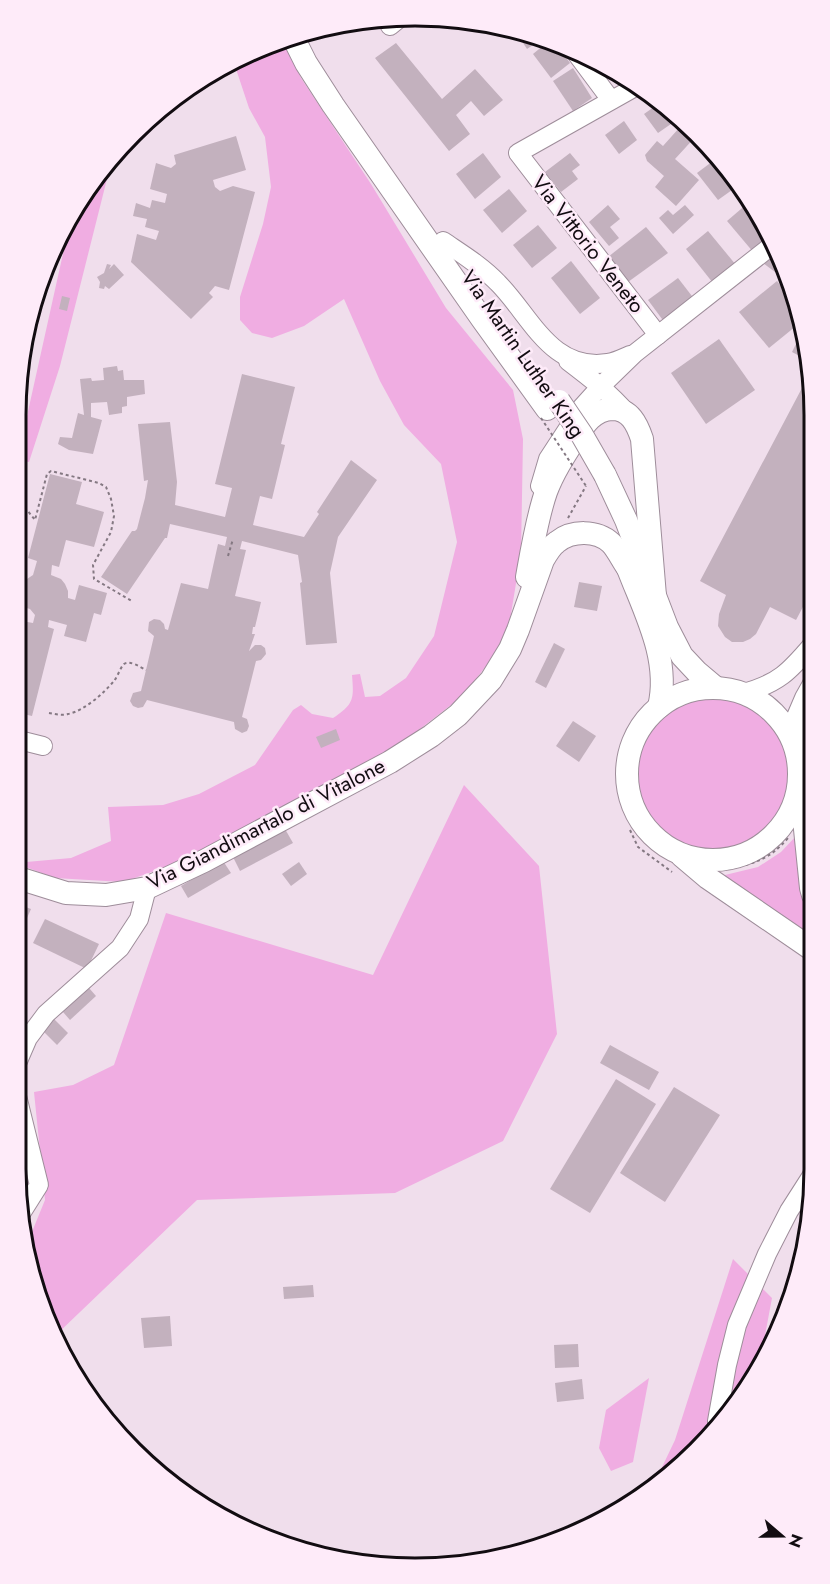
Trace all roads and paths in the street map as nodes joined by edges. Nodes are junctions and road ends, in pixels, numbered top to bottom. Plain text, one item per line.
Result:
1 (310, 40) edge
2 (297, 44) edge
3 (585, 65) edge
4 (629, 90) edge
5 (611, 100) junction
6 (442, 241) junction
7 (767, 249) edge
8 (658, 335) junction
9 (634, 354) junction
10 (561, 355) junction
11 (601, 386) junction
12 (549, 409) junction
13 (627, 413) junction
14 (594, 481) junction
15 (26, 510) edge
16 (233, 539) dead end
17 (532, 546) junction
18 (228, 556) dead end
19 (627, 567) junction
20 (655, 596) junction
21 (132, 601) dead end
22 (804, 655) edge
23 (146, 670) dead end
24 (491, 680) junction
25 (716, 688) junction
26 (743, 693) junction
27 (804, 698) edge
28 (659, 707) junction
29 (49, 713) dead end
30 (26, 742) edge
31 (43, 746) dead end
32 (795, 746) junction
33 (799, 777) junction
34 (803, 821) junction
35 (804, 829) edge
36 (678, 853) junction
37 (708, 878) junction
38 (26, 880) edge
39 (147, 888) junction
40 (804, 944) edge
41 (26, 1043) edge
42 (26, 1132) edge
43 (804, 1187) edge
44 (27, 1204) edge
45 (718, 1413) edge

1 - 6 main road, Via Martin Luther King
2 - 12 main road, Via Martin Luther King
3 - 5 street
4 - 5 street
5 - 8 street, Via Vittorio Veneto
6 - 10 street
6 - 12 main road, Via Martin Luther King
7 - 8 street
8 - 9 street
9 - 10 street
9 - 11 street
10 - 11 street
11 - 13 street
11 - 17 street
12 - 14 path, bridge
12 - 14 main road, Via Martin Luther King, bridge
13 - 17 main road
13 - 20 main road
14 - 19 main road, Via Martin Luther King
14 - 20 main road, Via Martin Luther King
15 - 21 path
16 - 18 path
17 - 24 main road
19 - 24 main road
19 - 28 main road, Via Martin Luther King
20 - 25 main road, Via Martin Luther King
22 - 26 street
23 - 29 path
24 - 39 main road, Via Giandimartalo di Vitalone
25 - 26 main road
25 - 28 main road
26 - 32 main road
27 - 32 street
28 - 36 main road
30 - 31 street
32 - 33 main road
33 - 34 main road
33 - 36 main road
34 - 35 main road
34 - 37 path
36 - 37 main road
37 - 40 main road
38 - 39 main road, Via Giandimartalo di Vitalone
39 - 41 street
42 - 44 street
43 - 45 street

